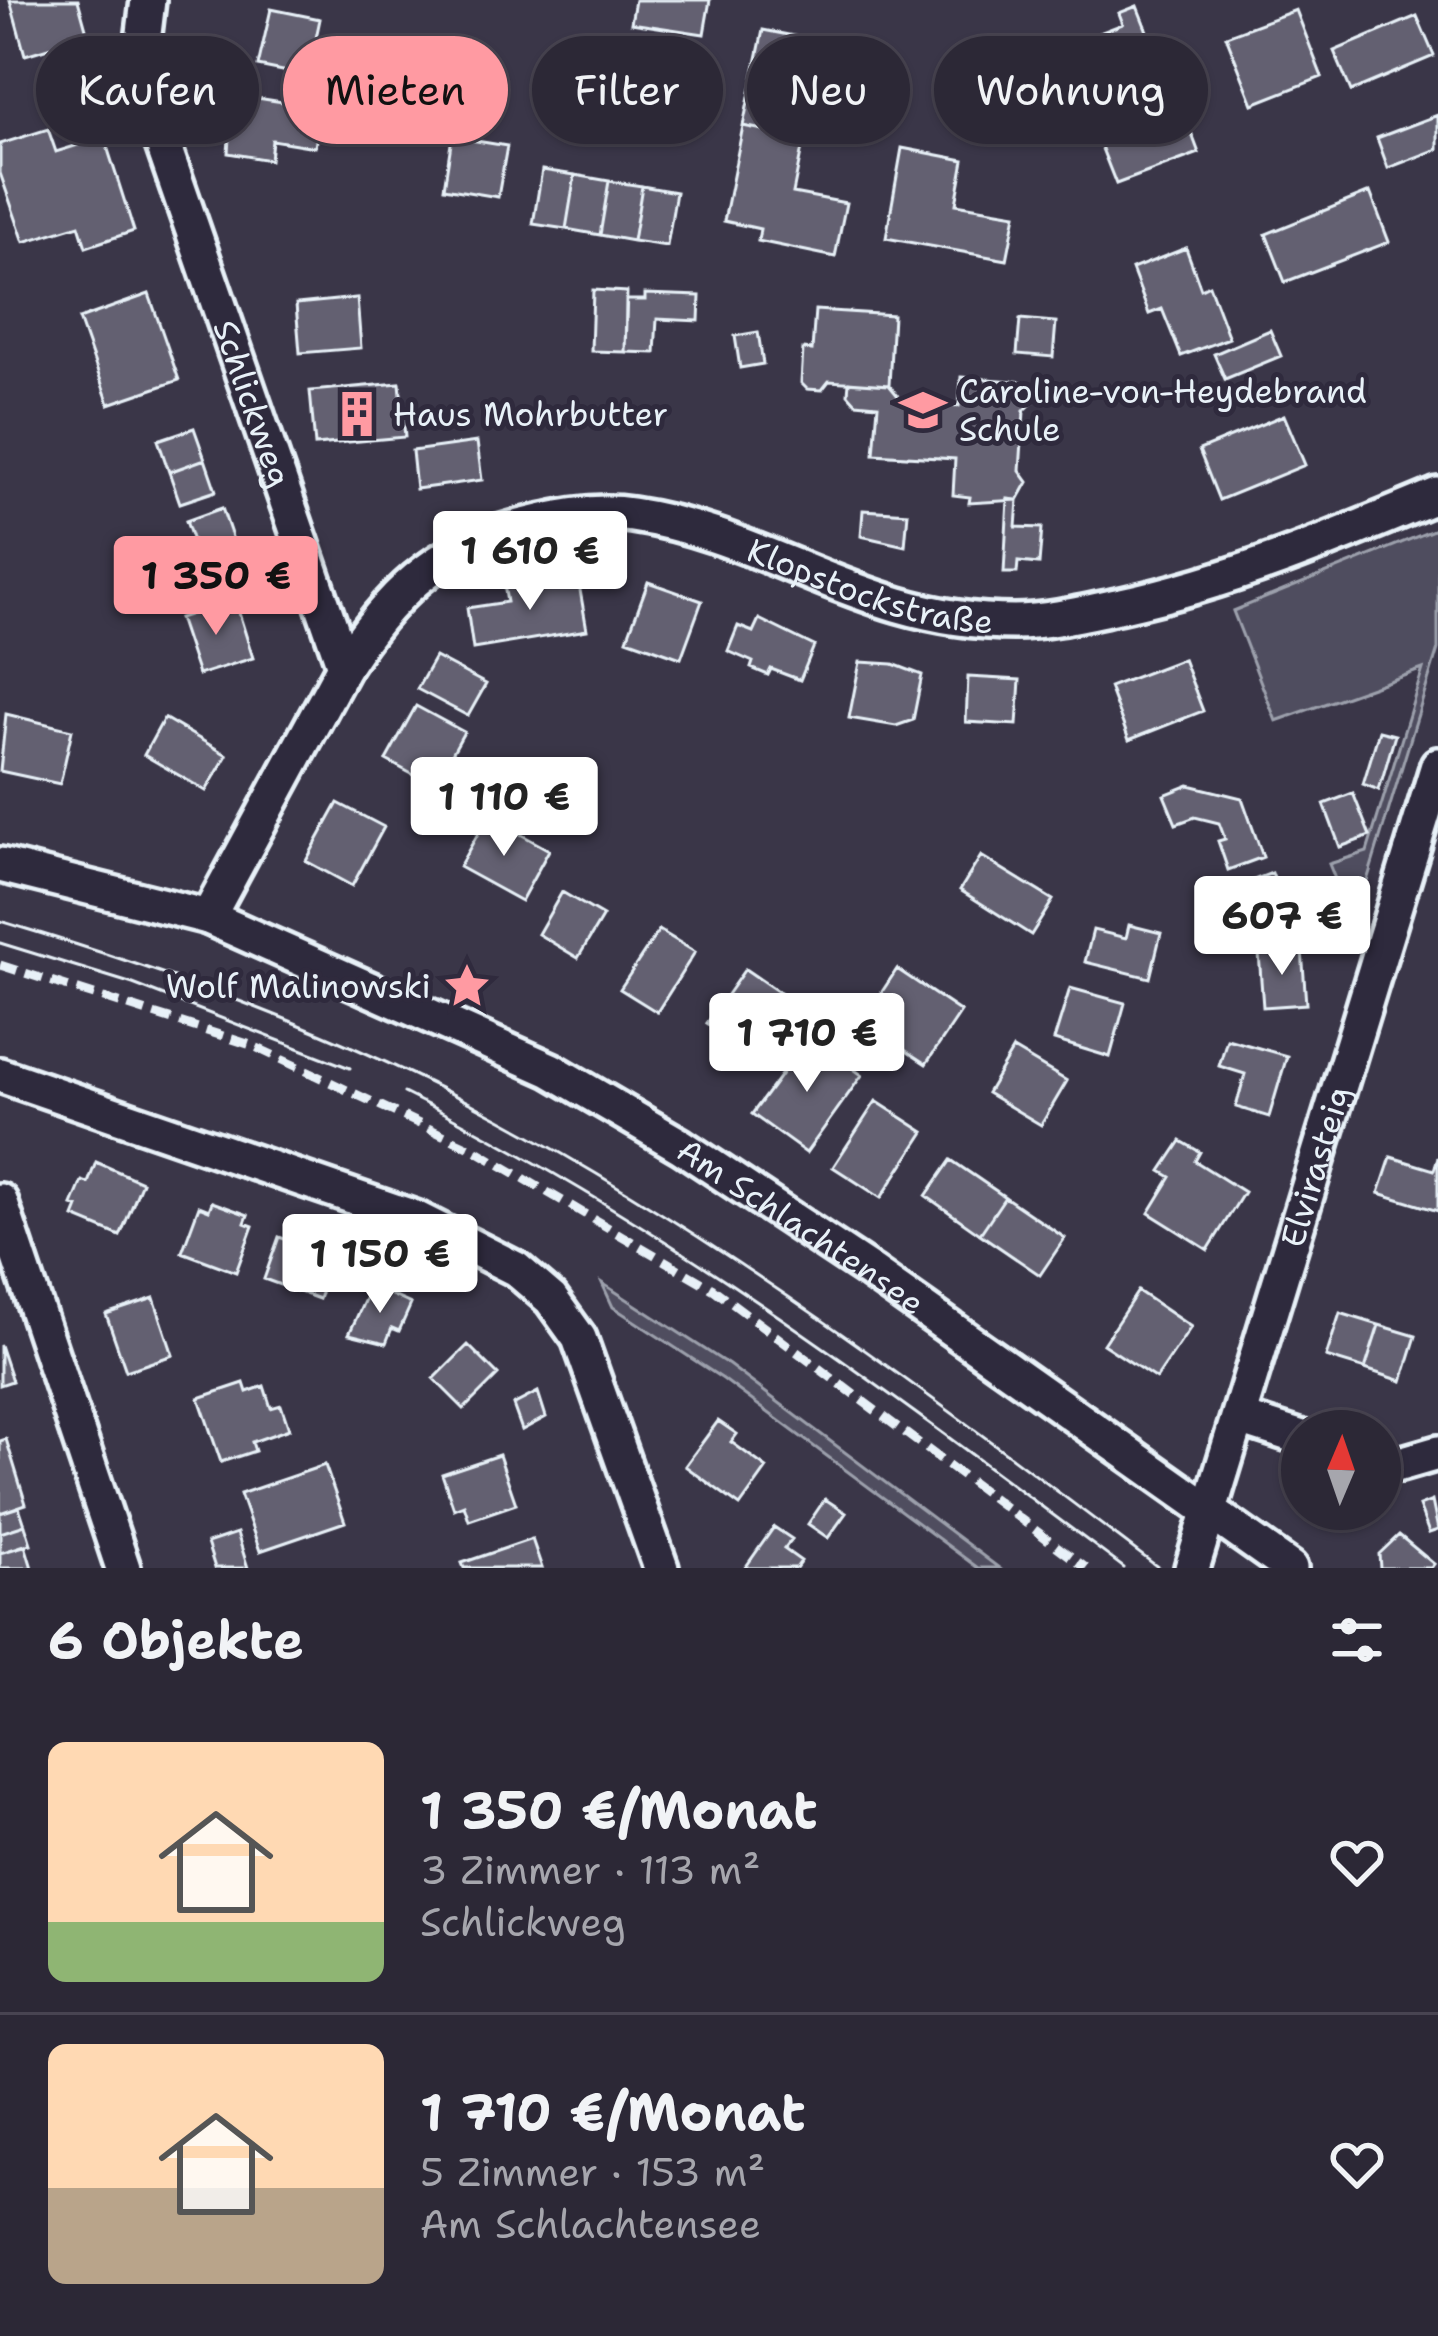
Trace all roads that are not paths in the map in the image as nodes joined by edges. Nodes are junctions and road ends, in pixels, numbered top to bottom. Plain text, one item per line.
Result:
1 (148, 0) edge
2 (1438, 495) edge
3 (344, 665) junction
4 (1438, 764) edge
5 (0, 865) edge
6 (208, 917) junction
7 (0, 1075) edge
8 (0, 1201) edge
9 (1240, 1418) junction
10 (1281, 1431) edge
11 (1438, 1454) edge
12 (1401, 1464) edge
13 (1211, 1508) junction
14 (123, 1568) edge
15 (661, 1568) edge
16 (1192, 1568) edge
17 (1290, 1568) edge

1 - 3 street, Schlickweg
2 - 3 street, Klopstockstraße
3 - 6 street
4 - 9 street, Elvirasteig
5 - 6 street, Am Schlachtensee
6 - 13 street, Am Schlachtensee
7 - 15 street
8 - 14 street
9 - 10 street
9 - 13 street, Elvirasteig
11 - 12 street
13 - 16 street, Elvirasteig
13 - 17 street, Am Schlachtensee

